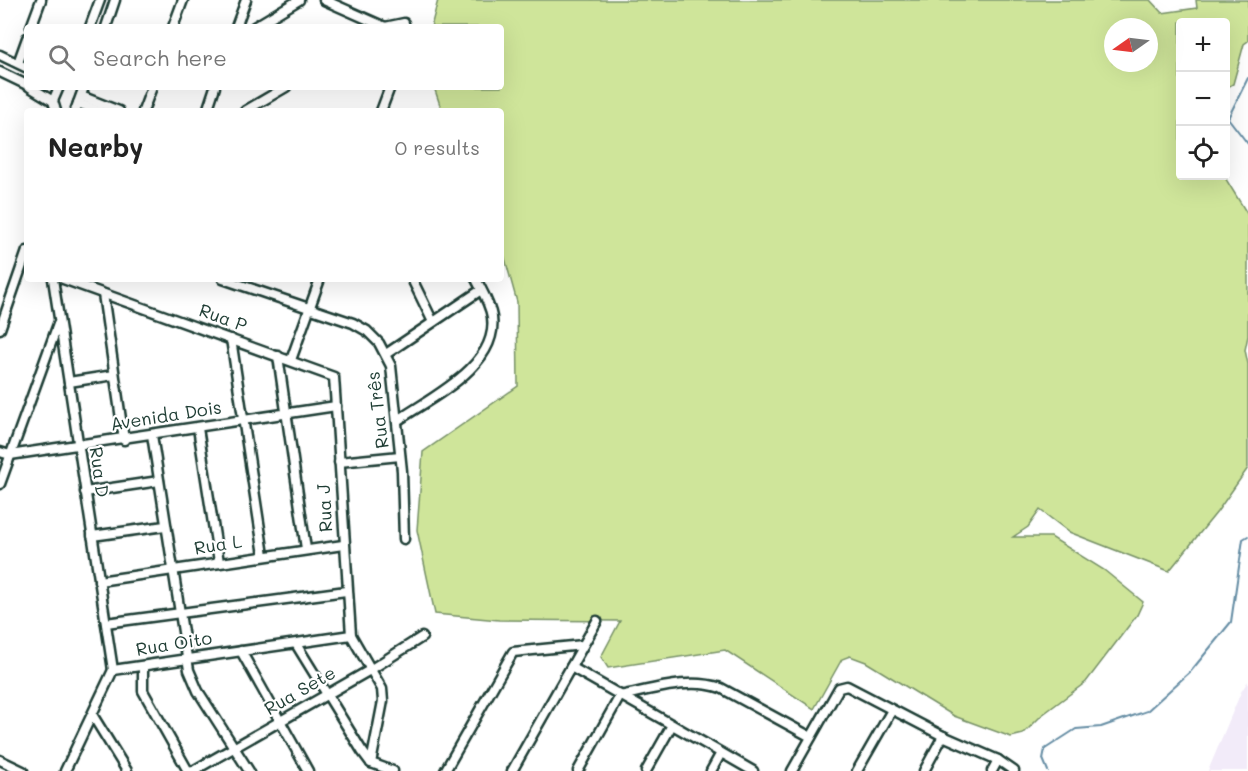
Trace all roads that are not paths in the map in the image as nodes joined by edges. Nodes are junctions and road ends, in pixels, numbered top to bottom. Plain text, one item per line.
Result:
1 (41, 0) edge
2 (100, 0) edge
3 (116, 0) edge
4 (183, 0) edge
5 (246, 0) edge
6 (299, 0) edge
7 (324, 0) edge
8 (32, 24) edge
9 (91, 24) edge
10 (107, 24) edge
11 (174, 24) edge
12 (237, 24) edge
13 (259, 24) edge
14 (378, 24) edge
15 (24, 46) edge
16 (0, 55) edge
17 (18, 63) junction
18 (24, 66) edge
19 (0, 72) edge
20 (24, 84) edge
21 (35, 90) edge
22 (58, 90) edge
23 (151, 90) edge
24 (214, 90) edge
25 (281, 90) edge
26 (389, 90) edge
27 (81, 95) edge
28 (53, 101) junction
29 (55, 108) edge
30 (96, 108) edge
31 (112, 108) edge
32 (144, 108) edge
33 (208, 108) edge
34 (250, 108) edge
35 (383, 108) edge
36 (24, 268) edge
37 (53, 282) edge
38 (82, 282) edge
39 (232, 282) edge
40 (319, 282) edge
41 (413, 282) edge
42 (477, 282) edge
43 (481, 290) junction
44 (103, 294) junction
45 (309, 309) junction
46 (59, 321) junction
47 (433, 322) junction
48 (0, 329) edge
49 (231, 339) junction
50 (386, 354) junction
51 (278, 356) junction
52 (291, 360) junction
53 (114, 375) junction
54 (336, 380) joint
55 (69, 382) junction
56 (336, 406) junction
57 (288, 414) junction
58 (243, 420) junction
59 (397, 421) junction
60 (198, 428) junction
61 (152, 435) junction
62 (124, 440) junction
63 (79, 446) junction
64 (0, 452) edge
65 (10, 455) junction
66 (400, 456) junction
67 (339, 462) junction
68 (159, 481) junction
69 (0, 484) edge
70 (85, 492) junction
71 (165, 526) junction
72 (92, 536) junction
73 (404, 539) dead end
74 (343, 545) junction
75 (306, 549) junction
76 (264, 555) junction
77 (219, 562) junction
78 (172, 569) junction
79 (99, 580) junction
80 (346, 591) junction
81 (180, 612) junction
82 (597, 621) dead end
83 (106, 623) junction
84 (351, 635) junction
85 (422, 637) dead end
86 (296, 644) junction
87 (583, 645) junction
88 (241, 651) junction
89 (187, 659) junction
90 (143, 666) junction
91 (571, 667) junction
92 (114, 670) junction
93 (370, 670) junction
94 (326, 695) junction
95 (620, 696) junction
96 (892, 710) junction
97 (93, 716) junction
98 (281, 720) junction
99 (672, 725) junction
100 (943, 736) junction
101 (811, 737) junction
102 (234, 748) junction
103 (721, 753) junction
104 (0, 760) edge
105 (998, 760) junction
106 (371, 763) junction
107 (20, 770) edge
108 (65, 771) edge
109 (127, 771) edge
110 (188, 771) edge
111 (193, 771) edge
112 (249, 771) edge
113 (308, 771) edge
114 (393, 771) edge
115 (445, 771) edge
116 (512, 771) edge
117 (579, 771) edge
118 (646, 771) edge
119 (711, 771) edge
120 (753, 771) edge
121 (792, 771) edge
122 (857, 771) edge
123 (924, 771) edge
124 (992, 771) edge
125 (1014, 771) edge

1 - 8 street
2 - 9 street
3 - 10 street
4 - 11 street
5 - 12 street
6 - 13 street
7 - 14 street
15 - 17 street
16 - 17 street
17 - 18 street
19 - 20 street
21 - 28 street
22 - 28 street
23 - 32 street
24 - 33 street
25 - 34 street
26 - 35 street
27 - 30 street
27 - 31 street
28 - 29 street
36 - 48 street
37 - 46 street, Rua D
38 - 44 street, Rua P
39 - 45 street, Rua Três
40 - 45 street
41 - 47 street
42 - 43 street
43 - 47 street
43 - 59 street
44 - 49 street, Rua P
44 - 53 street
45 - 50 street, Rua Três
45 - 52 street
46 - 55 street, Rua D
46 - 65 street
47 - 50 street
49 - 51 street, Rua P
49 - 58 street
50 - 59 street, Rua Três
51 - 52 street, Rua P
51 - 57 street
52 - 54 street, Rua P
53 - 55 street
53 - 62 street
54 - 56 street, Rua J
55 - 63 street, Rua D
56 - 57 street, Avenida Dois
56 - 67 street, Rua J
57 - 58 street, Avenida Dois
57 - 75 street
58 - 60 street, Avenida Dois
58 - 76 street
59 - 66 street, Rua Três
60 - 61 street, Avenida Dois
60 - 77 street
61 - 62 street, Avenida Dois
61 - 68 street
62 - 63 street, Avenida Dois
63 - 65 street, Avenida Dois
63 - 70 street, Rua D
64 - 65 street, Avenida Dois
65 - 69 street
66 - 67 street
66 - 73 street, Rua Três
67 - 74 street, Rua J
68 - 70 street
68 - 71 street
70 - 72 street, Rua D
71 - 72 street
71 - 78 street
72 - 79 street, Rua D
74 - 75 street, Rua L
74 - 80 street, Rua J
75 - 76 street, Rua L
76 - 77 street, Rua L
77 - 78 street, Rua L
78 - 79 street, Rua L
78 - 81 street
79 - 83 street, Rua D
80 - 81 street
80 - 84 street, Rua J
81 - 83 street
81 - 89 street
82 - 87 street
83 - 92 street, Rua D
84 - 86 street, Rua Oito
84 - 93 street
85 - 93 street, Rua Sete
86 - 88 street, Rua Oito
86 - 94 street
87 - 91 street
87 - 115 street
88 - 89 street, Rua Oito
88 - 98 street
89 - 90 street, Rua Oito
89 - 102 street
90 - 92 street, Rua Oito
90 - 110 street
91 - 95 street
91 - 116 street
92 - 97 street, Rua Oito
93 - 94 street, Rua Sete
93 - 106 street
94 - 98 street, Rua Sete
94 - 106 street
95 - 99 street
95 - 101 street
95 - 117 street
96 - 100 street
96 - 101 street
96 - 122 street
97 - 108 street, Rua Oito
97 - 109 street
98 - 102 street, Rua Sete
98 - 113 street
99 - 103 street
99 - 118 street
100 - 105 street
100 - 123 street
101 - 121 street
102 - 111 street, Rua Sete
102 - 112 street
103 - 119 street
103 - 120 street
104 - 107 street
105 - 124 street
105 - 125 street
106 - 114 street

